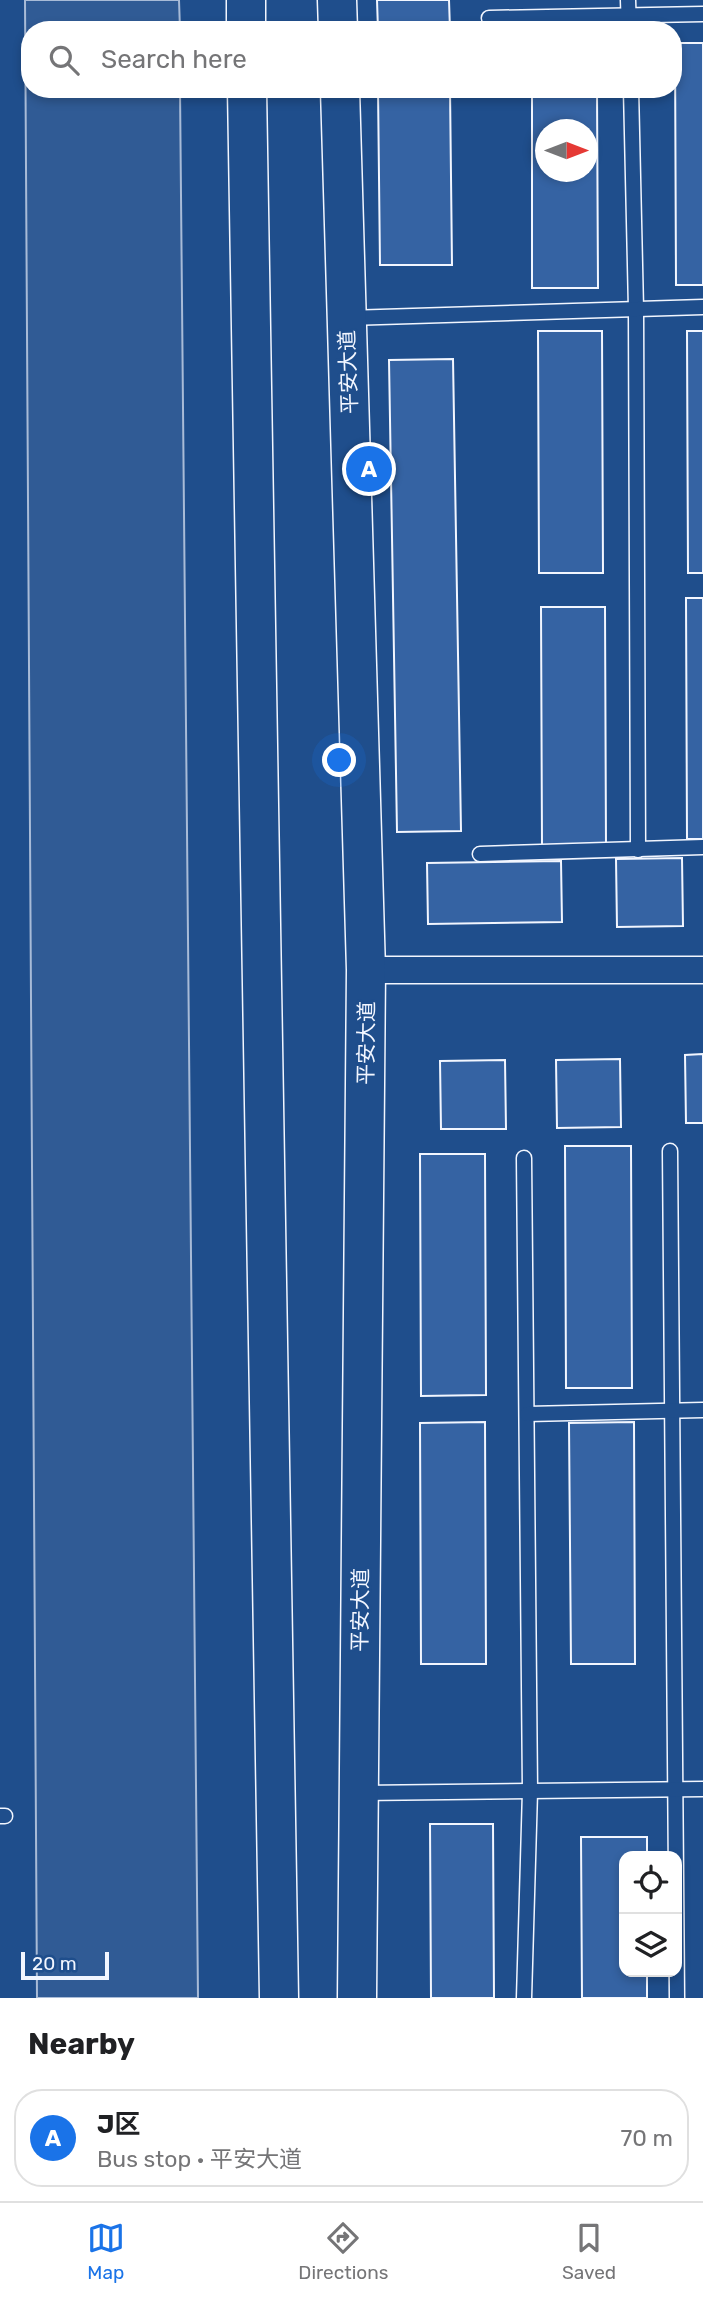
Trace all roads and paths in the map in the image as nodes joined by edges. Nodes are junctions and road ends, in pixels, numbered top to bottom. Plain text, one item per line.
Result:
1 (246, 0) edge
2 (337, 0) edge
3 (628, 0) edge
4 (703, 14) edge
5 (489, 18) dead end
6 (246, 21) edge
7 (338, 21) edge
8 (573, 21) edge
9 (629, 21) edge
10 (645, 21) edge
11 (247, 98) edge
12 (340, 98) edge
13 (631, 98) edge
14 (703, 307) edge
15 (636, 309) junction
16 (347, 318) junction
17 (703, 847) edge
18 (638, 850) junction
19 (480, 854) dead end
20 (366, 970) junction
21 (703, 970) edge
22 (670, 1151) dead end
23 (524, 1158) dead end
24 (673, 1410) junction
25 (703, 1410) edge
26 (527, 1414) junction
27 (703, 1789) edge
28 (677, 1790) junction
29 (530, 1791) junction
30 (359, 1793) junction
31 (279, 1998) edge
32 (357, 1998) edge
33 (524, 1998) edge
34 (677, 1998) edge

1 - 6 main road
2 - 7 main road
3 - 9 lane
4 - 10 lane
5 - 8 lane
11 - 31 main road
12 - 16 main road, 平安大道
13 - 15 lane
14 - 15 lane
15 - 16 lane
15 - 18 lane
16 - 20 main road, 平安大道
17 - 18 lane
18 - 19 lane
20 - 21 street
20 - 30 main road, 平安大道
22 - 24 lane
23 - 26 lane
24 - 25 lane
24 - 26 lane
24 - 28 lane
26 - 29 lane
27 - 28 lane
28 - 29 lane
28 - 34 lane
29 - 30 lane
29 - 33 lane
30 - 32 main road, 平安大道

